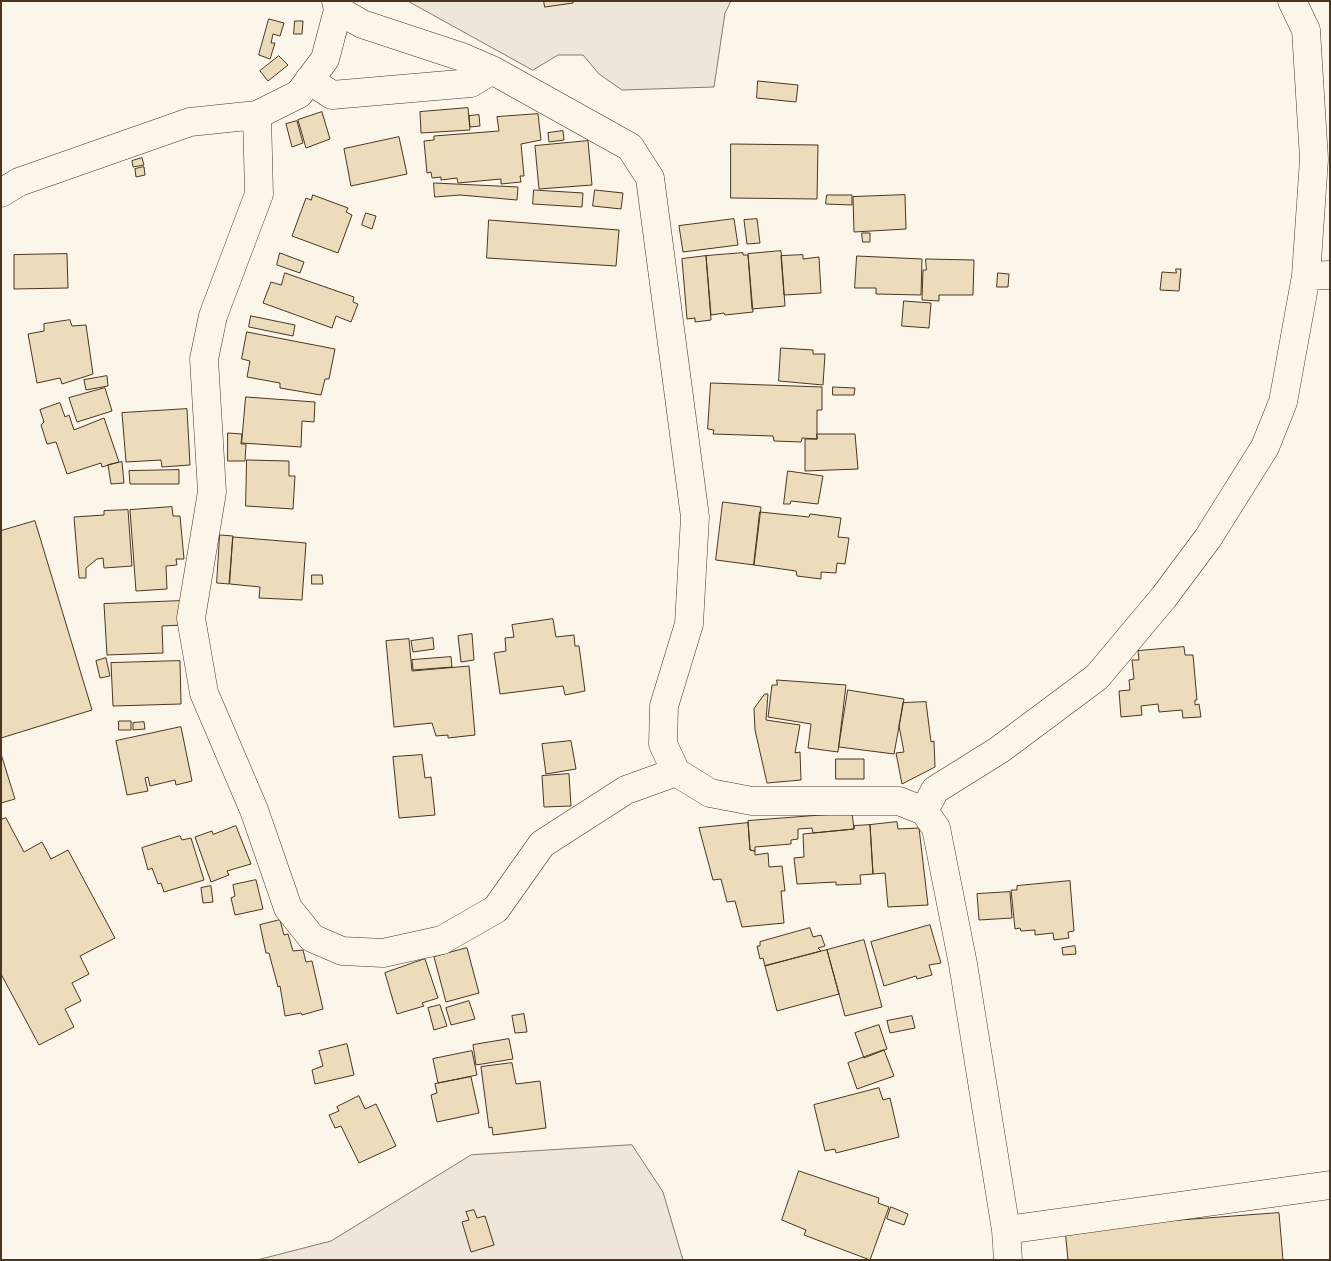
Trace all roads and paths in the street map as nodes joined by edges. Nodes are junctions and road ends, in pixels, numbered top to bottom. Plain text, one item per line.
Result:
1 (1292, 1) edge
2 (337, 6) edge
3 (492, 70) junction
4 (309, 80) junction
5 (257, 114) junction
6 (1, 193) edge
7 (1318, 276) edge
8 (676, 772) junction
9 (924, 811) junction
10 (1330, 1185) edge
11 (1006, 1230) junction
12 (1008, 1260) edge

1 - 7 street
2 - 3 street
2 - 4 street
3 - 4 street
3 - 8 street
4 - 5 street
5 - 6 street
5 - 8 street
7 - 9 street
8 - 9 street
9 - 11 street
10 - 11 street
11 - 12 street

